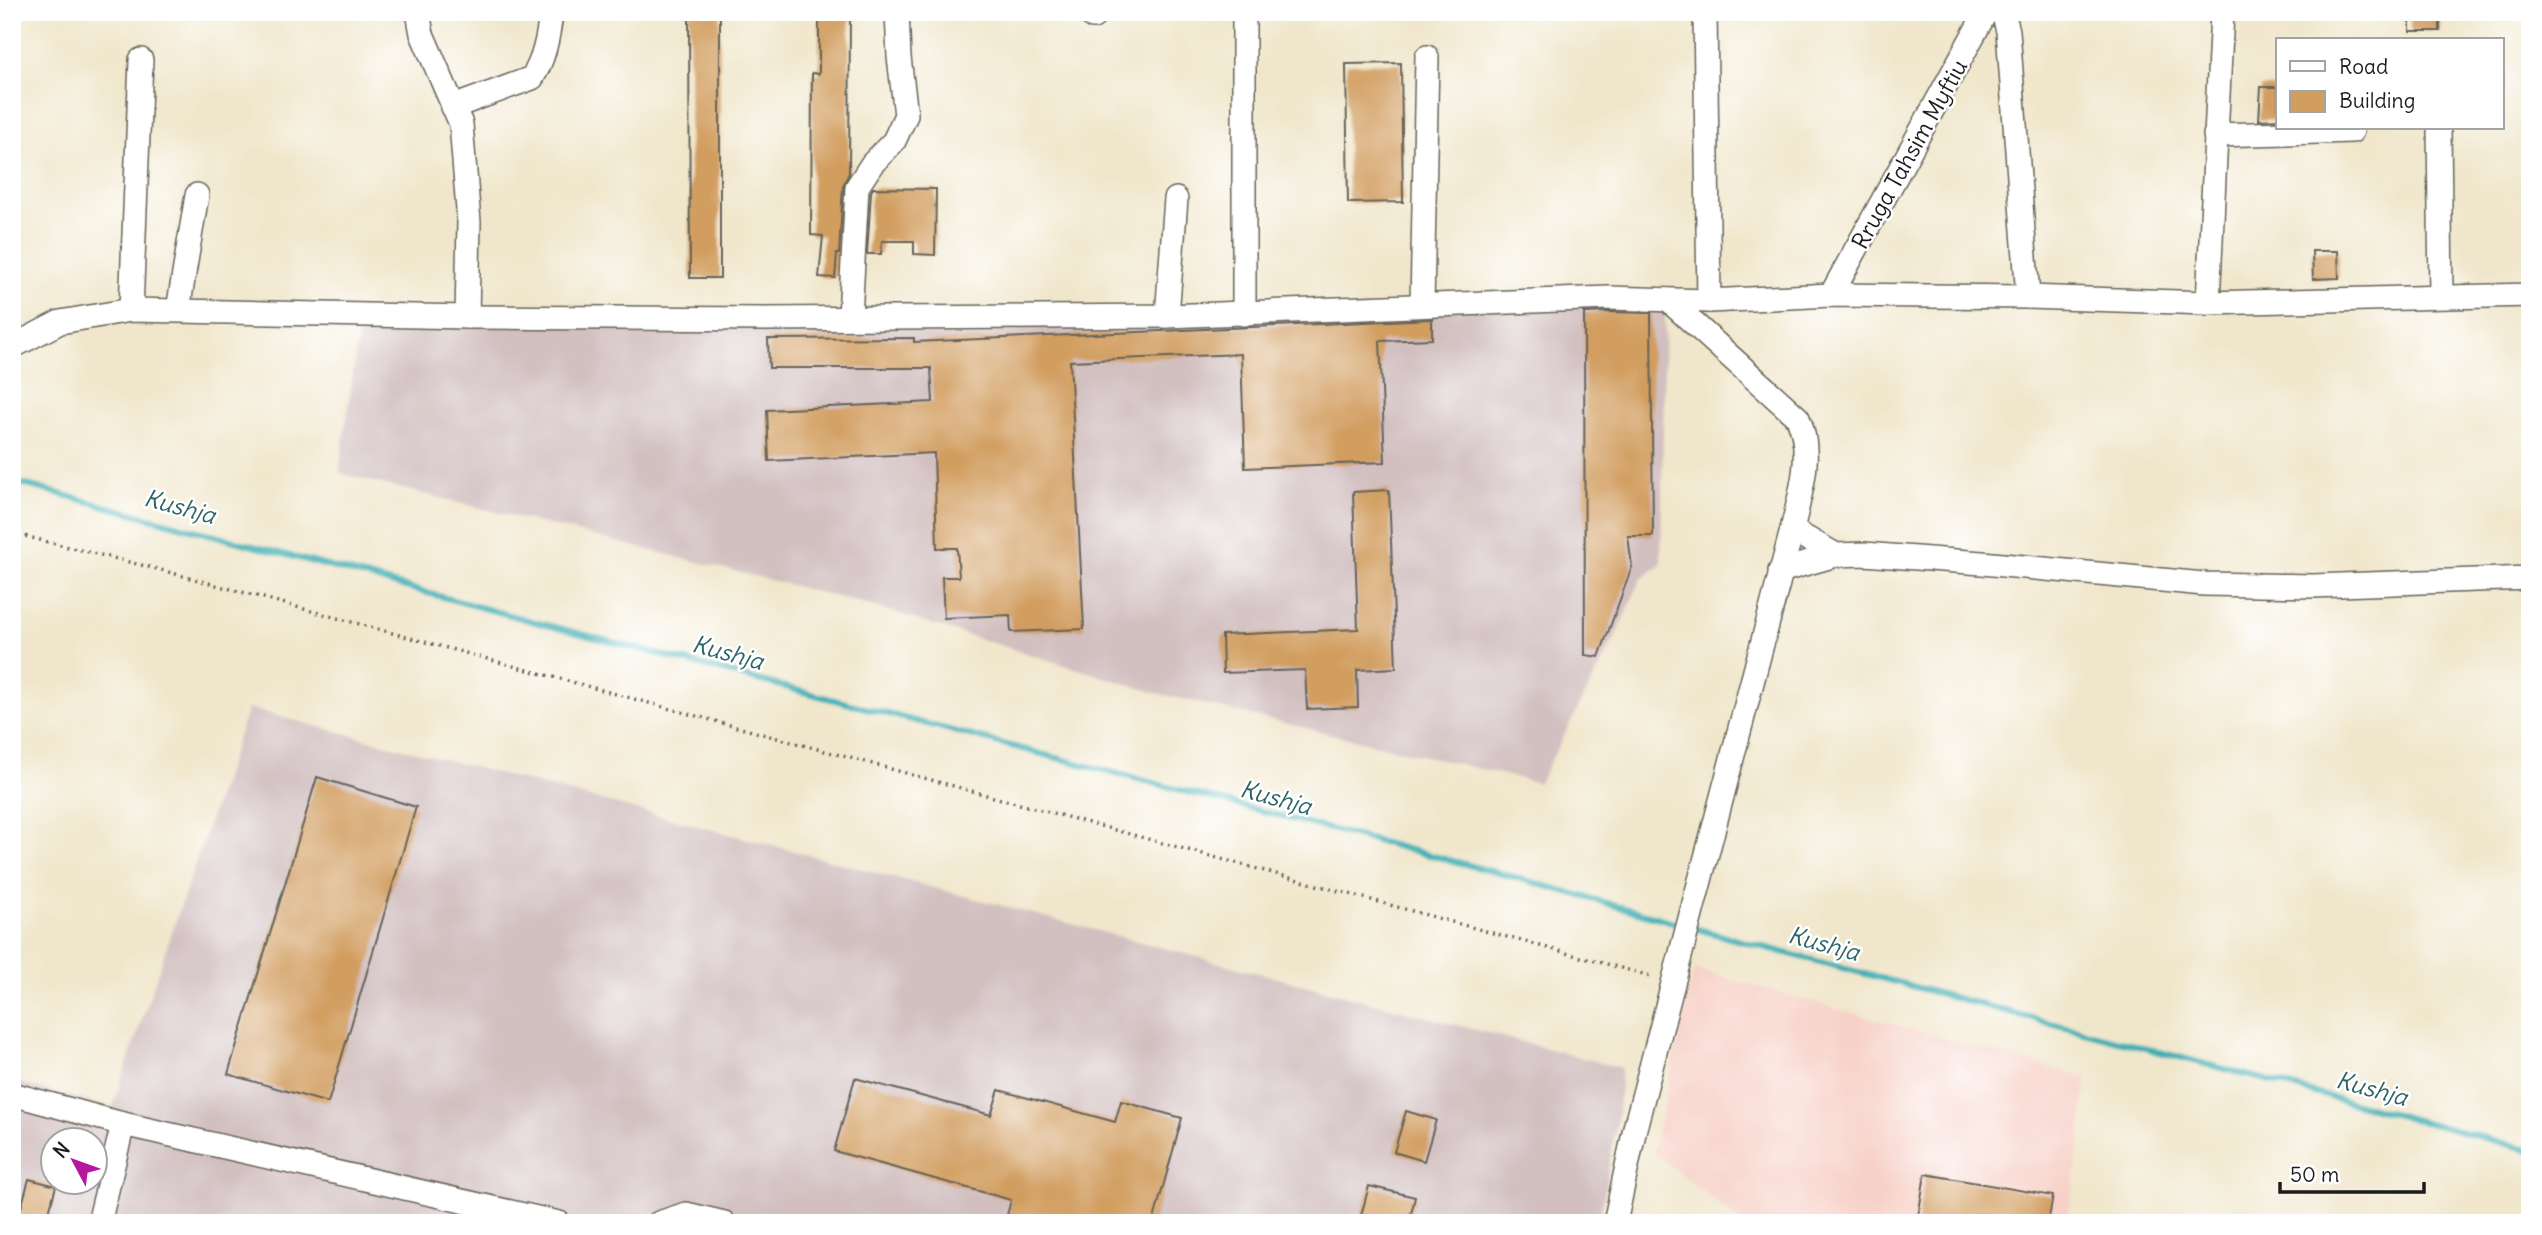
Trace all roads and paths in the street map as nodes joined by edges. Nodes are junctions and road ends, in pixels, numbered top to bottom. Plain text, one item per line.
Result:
1 (418, 12) edge
2 (551, 12) edge
3 (897, 12) edge
4 (1244, 12) edge
5 (1704, 12) edge
6 (1986, 12) edge
7 (2003, 12) edge
8 (2222, 12) edge
9 (1427, 57) dead end
10 (141, 60) dead end
11 (453, 107) junction
12 (2439, 130) edge
13 (2352, 131) dead end
14 (2216, 135) junction
15 (197, 195) dead end
16 (1177, 199) dead end
17 (1831, 295) junction
18 (2530, 295) edge
19 (2441, 296) junction
20 (2028, 297) junction
21 (1668, 300) junction
22 (1710, 301) junction
23 (2208, 303) junction
24 (1422, 305) junction
25 (131, 310) junction
26 (178, 310) junction
27 (1244, 314) junction
28 (1167, 316) junction
29 (467, 317) junction
30 (850, 317) junction
31 (12, 346) edge
32 (1792, 530) junction
33 (12, 533) edge
34 (1836, 555) junction
35 (1780, 571) junction
36 (2530, 578) edge
37 (1675, 973) junction
38 (12, 1094) edge
39 (123, 1124) junction
40 (99, 1223) edge
41 (559, 1223) edge
42 (659, 1223) edge
43 (724, 1223) edge
44 (1615, 1223) edge

1 - 11 street
2 - 11 street
3 - 30 street
4 - 27 street
5 - 22 street
6 - 17 street, Rruga Tahsim Myftiu
7 - 20 street
8 - 14 street
9 - 24 street
10 - 25 street
11 - 29 street
12 - 19 street
13 - 14 street
14 - 23 street
15 - 26 street
16 - 28 street
17 - 20 street
17 - 22 street
18 - 19 street
19 - 23 street
20 - 23 street
21 - 22 street
21 - 24 street
21 - 32 street
24 - 27 street
25 - 26 street
25 - 31 street
26 - 29 street
27 - 28 street
28 - 30 street
29 - 30 street
32 - 34 street
32 - 35 street
33 - 37 path
34 - 35 street
34 - 36 street
35 - 37 street
37 - 44 street
38 - 39 street
39 - 40 street
39 - 41 street
42 - 43 street

